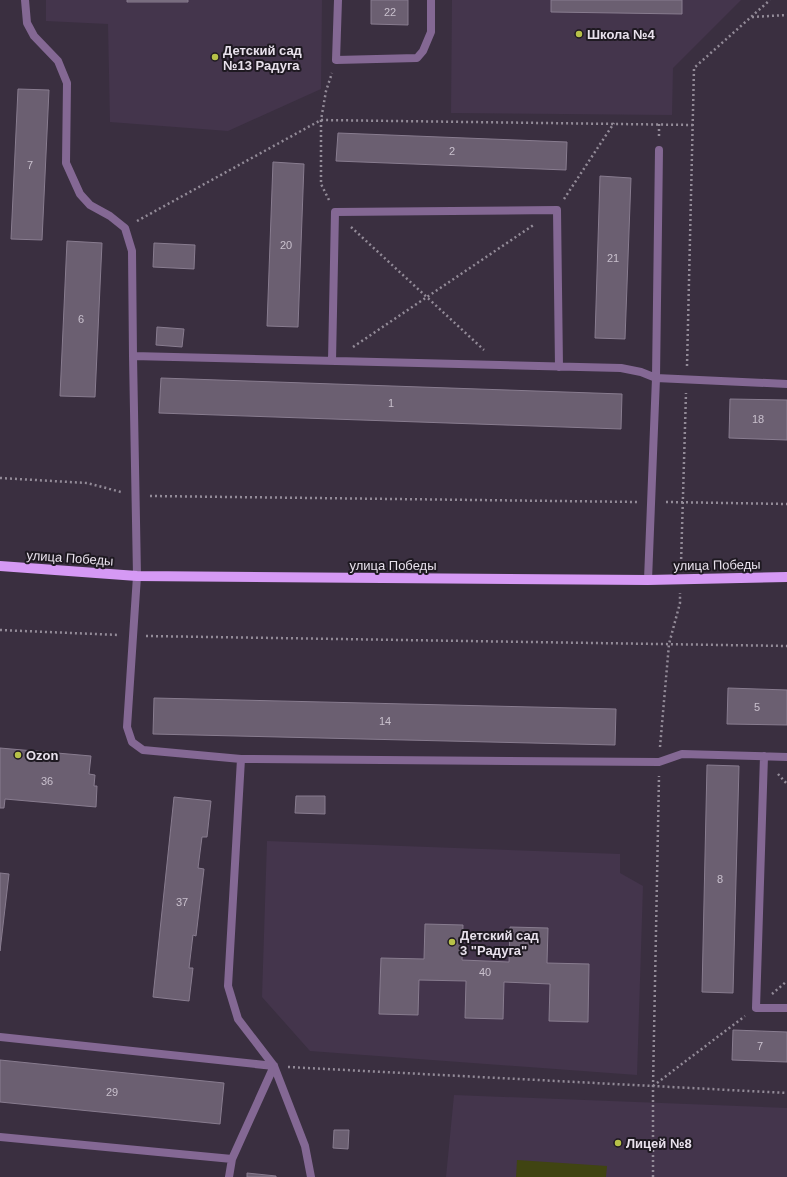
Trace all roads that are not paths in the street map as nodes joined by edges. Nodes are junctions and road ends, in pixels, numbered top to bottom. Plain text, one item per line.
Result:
1 (25, 0) edge
2 (338, 0) edge
3 (430, 0) edge
4 (659, 150) dead end
5 (133, 356) junction
6 (332, 361) junction
7 (559, 367) junction
8 (656, 378) junction
9 (787, 384) edge
10 (0, 566) edge
11 (137, 576) junction
12 (787, 577) edge
13 (648, 580) junction
14 (764, 756) junction
15 (787, 757) edge
16 (241, 758) junction
17 (787, 1008) edge
18 (0, 1037) edge
19 (274, 1066) junction
20 (0, 1136) edge
21 (232, 1159) junction
22 (229, 1177) edge
23 (311, 1177) edge

1 - 5 lane
2 - 3 lane
4 - 8 lane
5 - 6 lane
5 - 11 lane
6 - 7 lane
6 - 7 lane
7 - 8 lane
8 - 9 lane
8 - 13 lane
10 - 11 main road, улица Победы
11 - 13 main road, улица Победы
11 - 16 lane
12 - 13 main road, улица Победы
14 - 15 lane
14 - 16 lane
14 - 17 lane
16 - 19 lane
18 - 19 lane
19 - 21 lane
19 - 23 lane
20 - 21 lane
21 - 22 lane

